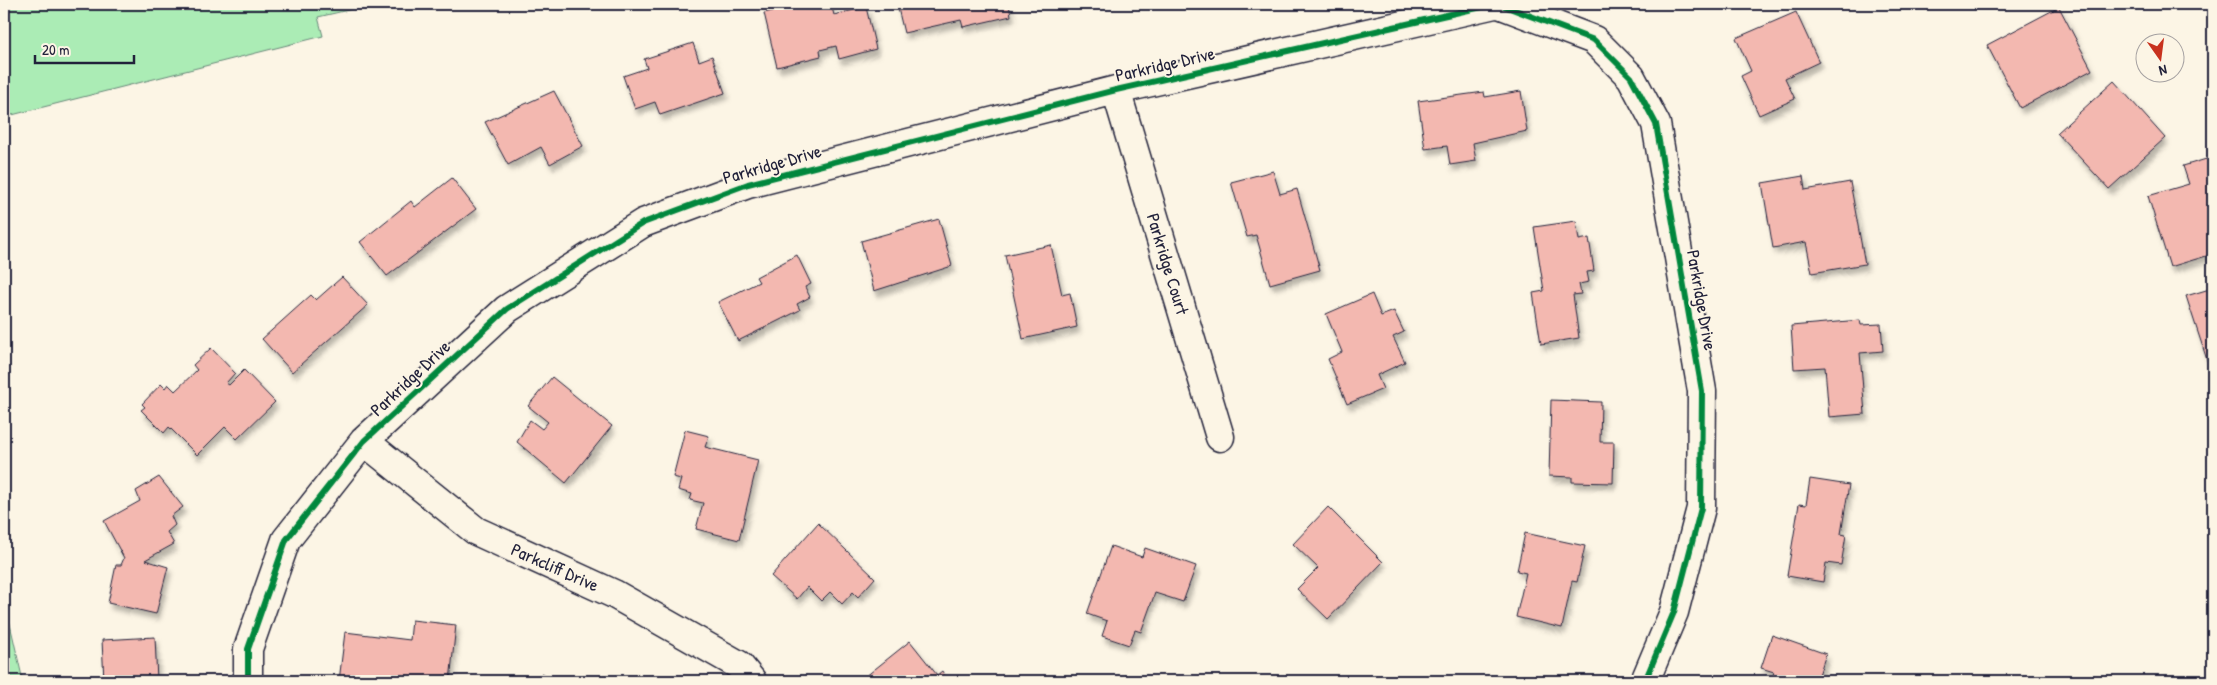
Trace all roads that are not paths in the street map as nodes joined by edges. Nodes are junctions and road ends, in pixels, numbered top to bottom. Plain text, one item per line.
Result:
1 (1497, 4) edge
2 (1116, 90) junction
3 (1220, 437) dead end
4 (364, 441) junction
5 (248, 681) edge
6 (752, 681) edge
7 (1645, 681) edge

1 - 2 street, Parkridge Drive
1 - 7 street, Parkridge Drive
2 - 3 street, Parkridge Court
2 - 4 street, Parkridge Drive
4 - 5 street, Parkridge Drive
4 - 6 street, Parkcliff Drive

